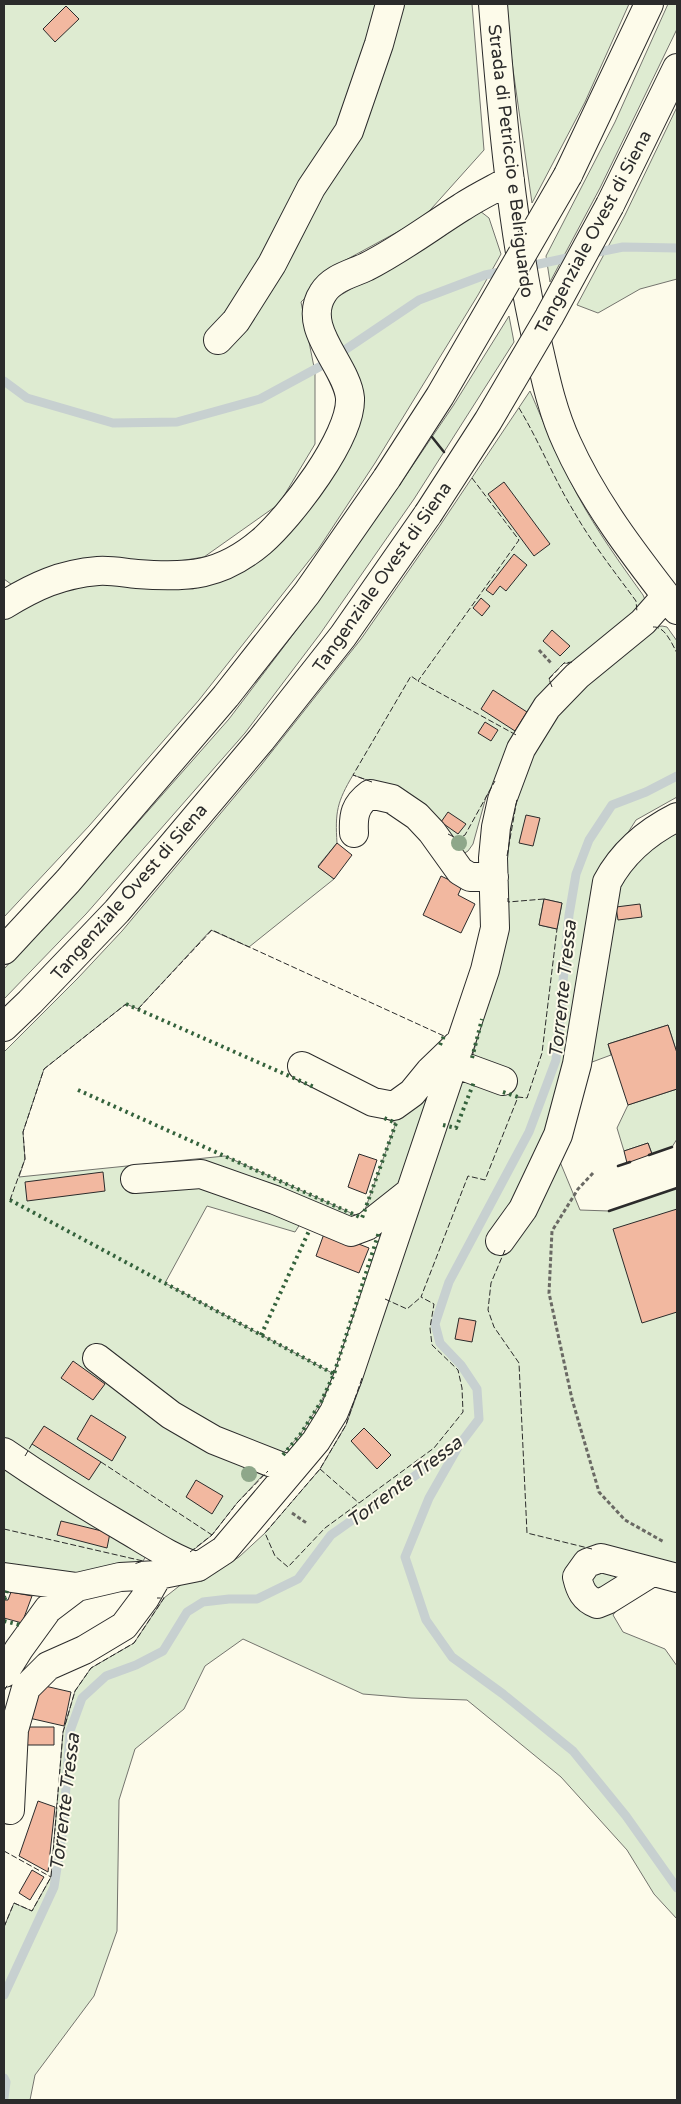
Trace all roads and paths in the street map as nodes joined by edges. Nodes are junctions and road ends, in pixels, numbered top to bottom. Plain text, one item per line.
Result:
1 (390, 4) edge
2 (492, 4) edge
3 (649, 4) edge
4 (677, 68) edge
5 (510, 180) junction
6 (218, 340) dead end
7 (672, 603) edge
8 (4, 606) edge
9 (677, 817) edge
10 (354, 833) dead end
11 (494, 877) junction
12 (4, 950) edge
13 (4, 1027) edge
14 (457, 1053) junction
15 (302, 1066) dead end
16 (503, 1081) dead end
17 (593, 1173) dead end
18 (135, 1179) dead end
19 (410, 1192) junction
20 (500, 1241) dead end
21 (97, 1358) dead end
22 (4, 1452) edge
23 (290, 1470) junction
24 (668, 1544) dead end
25 (198, 1567) junction
26 (158, 1575) junction
27 (4, 1577) edge
28 (77, 1587) junction
29 (4, 1673) edge
30 (10, 1810) dead end

1 - 6 main road
2 - 5 main road, Strada di Petriccio e Belriguardo
3 - 12 main road, bridge
4 - 13 main road, Tangenziale Ovest di Siena, bridge
5 - 7 main road, Strada di Petriccio e Belriguardo
5 - 8 main road
7 - 11 main road
9 - 20 main road
10 - 11 main road
11 - 14 main road
14 - 15 main road
14 - 16 main road
14 - 19 main road
17 - 24 path
18 - 19 main road
19 - 23 main road
21 - 23 main road
22 - 25 main road
23 - 25 main road
25 - 26 main road
26 - 28 main road
26 - 30 main road
27 - 28 main road
28 - 29 main road

